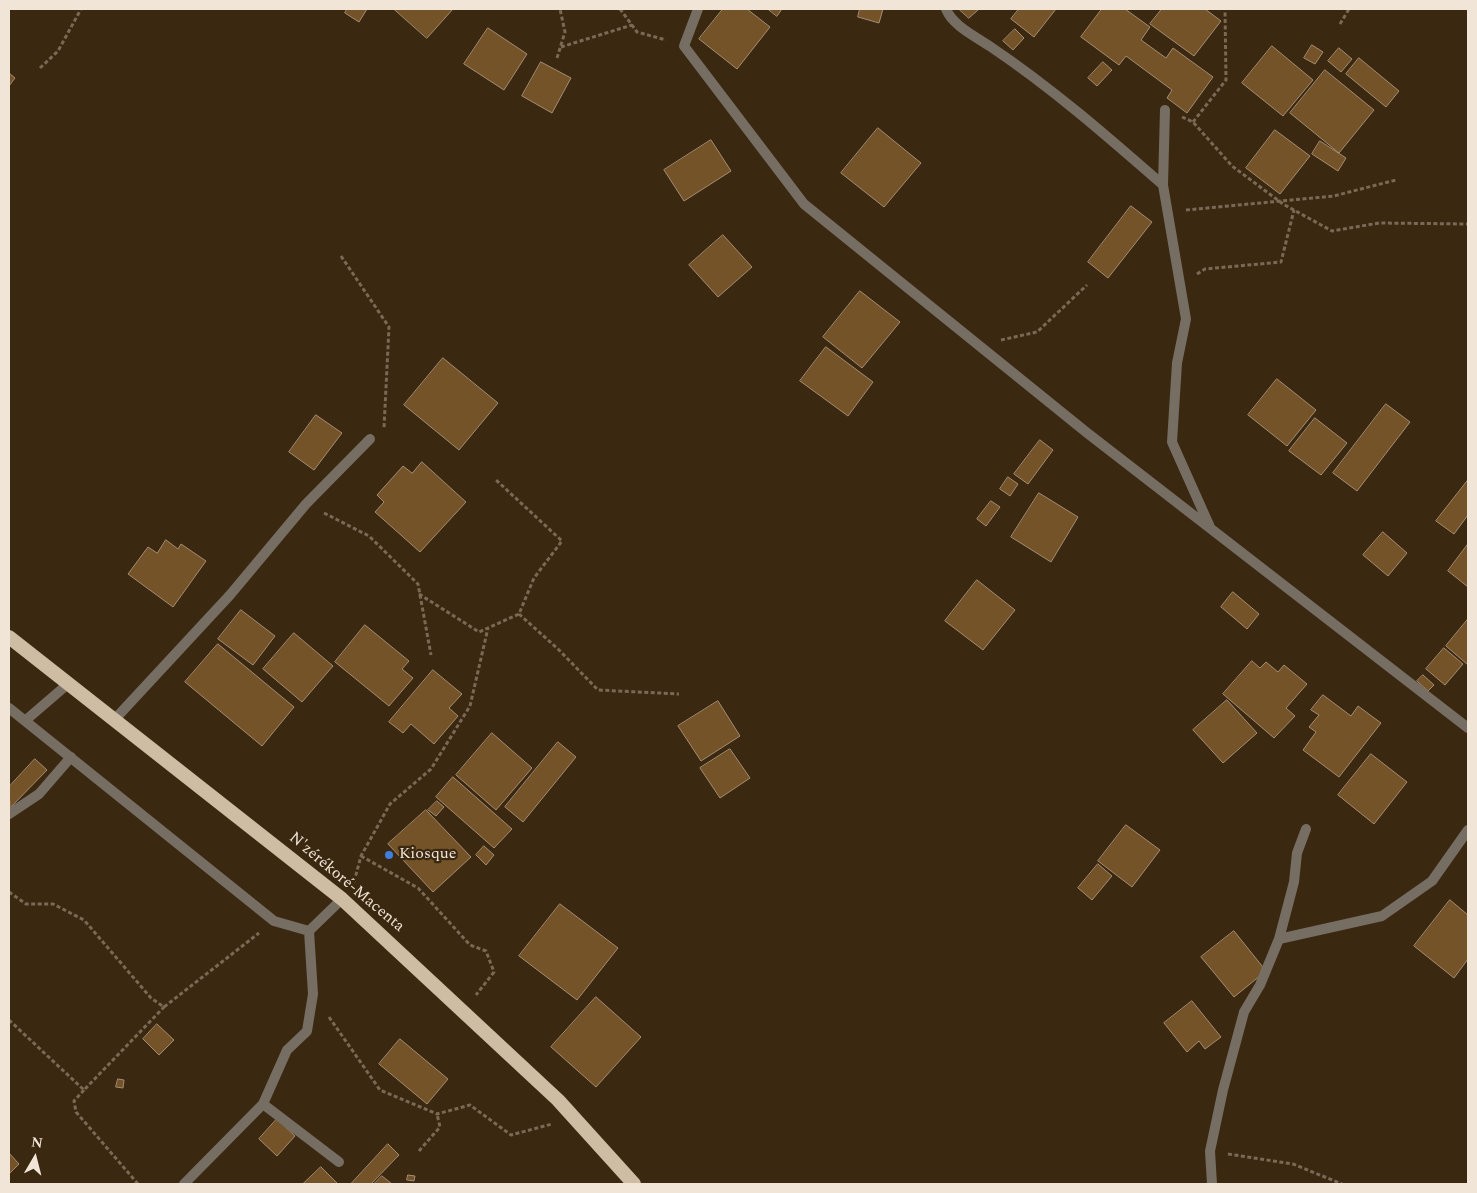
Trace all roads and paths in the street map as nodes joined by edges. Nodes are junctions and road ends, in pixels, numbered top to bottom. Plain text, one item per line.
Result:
1 (81, 9) edge
2 (560, 9) edge
3 (620, 9) edge
4 (698, 9) edge
5 (946, 9) edge
6 (1225, 9) edge
7 (1349, 9) edge
8 (1340, 24) dead end
9 (632, 25) junction
10 (684, 46) junction
11 (561, 47) junction
12 (557, 58) dead end
13 (40, 68) dead end
14 (1165, 110) joint
15 (1193, 122) junction
16 (1396, 180) dead end
17 (1163, 185) junction
18 (1280, 202) junction
19 (1294, 210) junction
20 (1168, 212) junction
21 (1468, 224) edge
22 (341, 256) dead end
23 (1180, 284) junction
24 (1086, 285) dead end
25 (980, 345) junction
26 (370, 439) joint
27 (496, 479) dead end
28 (306, 504) junction
29 (1211, 528) junction
30 (419, 594) junction
31 (519, 614) junction
32 (488, 628) junction
33 (9, 637) edge
34 (431, 654) dead end
35 (69, 683) junction
36 (679, 694) dead end
37 (9, 708) edge
38 (115, 719) junction
39 (26, 720) junction
40 (1468, 728) edge
41 (72, 757) junction
42 (9, 814) edge
43 (1306, 829) dead end
44 (1468, 830) edge
45 (361, 856) junction
46 (9, 892) edge
47 (345, 902) junction
48 (274, 921) junction
49 (309, 931) junction
50 (1279, 940) junction
51 (313, 994) junction
52 (166, 1006) junction
53 (463, 1012) junction
54 (9, 1020) edge
55 (84, 1090) junction
56 (263, 1104) junction
57 (437, 1114) junction
58 (574, 1118) junction
59 (419, 1150) dead end
60 (1210, 1151) junction
61 (339, 1162) dead end
62 (138, 1184) edge
63 (184, 1184) edge
64 (634, 1184) edge
65 (1212, 1184) edge
66 (1342, 1184) edge

1 - 13 path
2 - 11 path
3 - 9 path
4 - 10 street
5 - 17 street
6 - 15 path
7 - 8 path
9 - 10 path
9 - 11 path
10 - 25 street
11 - 12 path
14 - 15 path
14 - 17 street
15 - 18 path
16 - 18 path
17 - 20 street
18 - 19 path
18 - 20 path
19 - 21 path
19 - 23 path
20 - 23 street
22 - 26 path
23 - 29 street
24 - 25 path
25 - 29 street
26 - 28 street
27 - 31 path
28 - 30 path
28 - 38 street
29 - 40 street
30 - 32 path
30 - 34 path
31 - 32 path
31 - 36 path
32 - 45 path
33 - 35 highway, N'zérékoré-Macenta
35 - 38 highway, N'zérékoré-Macenta
35 - 39 street
37 - 39 street
38 - 47 highway, N'zérékoré-Macenta
39 - 41 street
41 - 42 street
41 - 48 street
43 - 50 street
44 - 50 street
45 - 47 path
45 - 53 path
46 - 52 path
47 - 49 street
47 - 53 highway, N'zérékoré-Macenta
48 - 49 street
48 - 52 path
49 - 51 street
50 - 60 street
51 - 56 street
51 - 57 path
52 - 55 path
53 - 58 highway, N'zérékoré-Macenta
54 - 55 path
55 - 62 path
56 - 61 street
56 - 63 street
57 - 58 path
57 - 59 path
58 - 64 highway, N'zérékoré-Macenta
60 - 65 street
60 - 66 path

